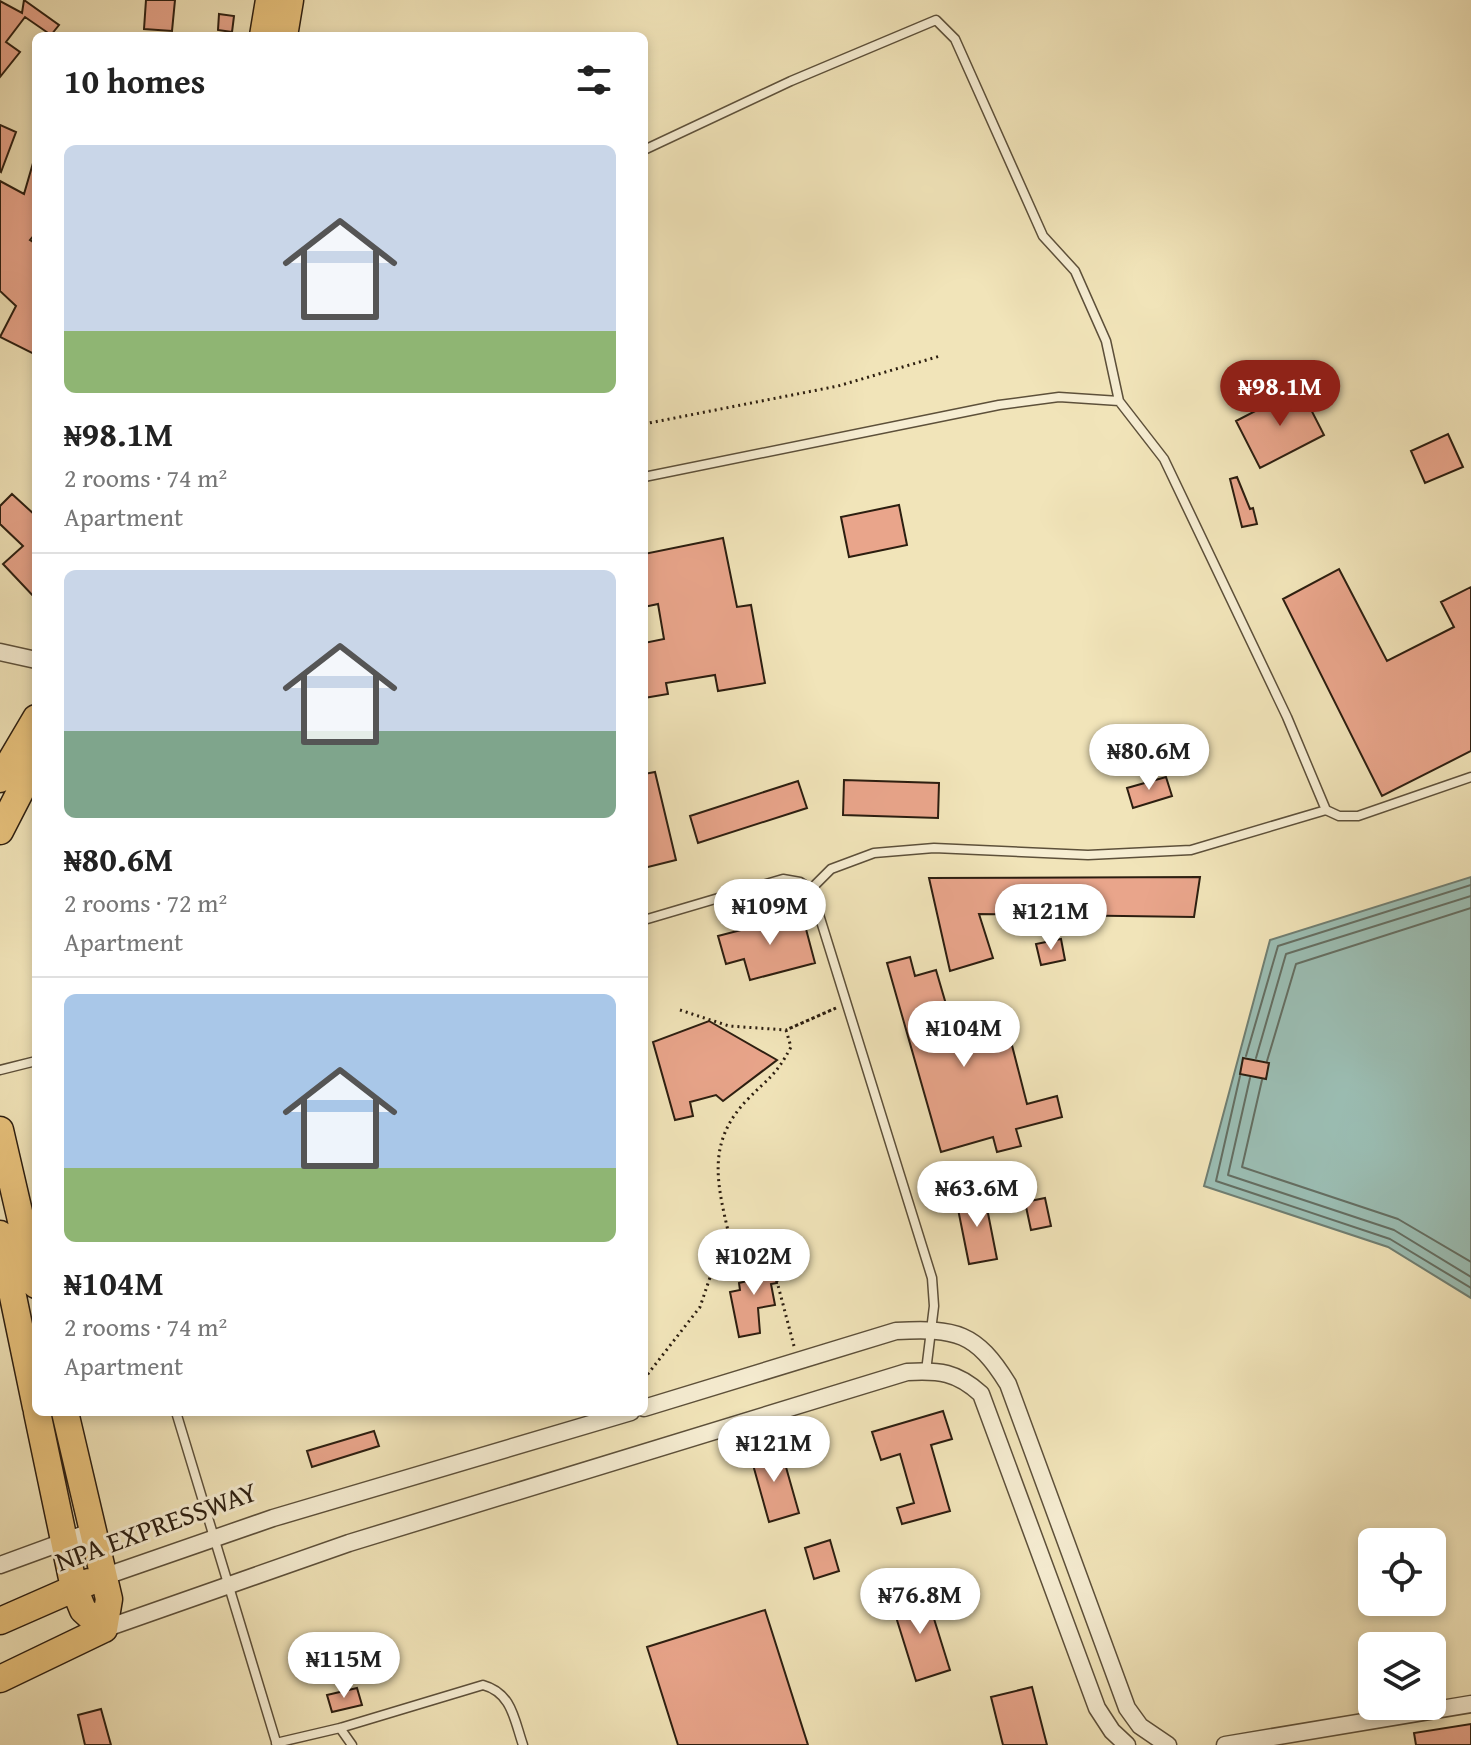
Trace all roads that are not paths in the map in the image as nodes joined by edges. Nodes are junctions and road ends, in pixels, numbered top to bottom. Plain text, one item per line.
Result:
1 (269, 0) edge
2 (290, 0) edge
3 (264, 32) edge
4 (285, 32) edge
5 (648, 148) edge
6 (1119, 401) junction
7 (648, 476) edge
8 (0, 652) edge
9 (32, 659) edge
10 (32, 725) edge
11 (32, 769) edge
12 (1471, 777) edge
13 (0, 779) edge
14 (1326, 810) junction
15 (0, 831) edge
16 (811, 889) junction
17 (648, 919) edge
18 (32, 1062) edge
19 (0, 1070) edge
20 (0, 1130) edge
21 (0, 1234) edge
22 (32, 1268) edge
23 (931, 1330) junction
24 (926, 1371) junction
25 (32, 1390) edge
26 (648, 1407) edge
27 (37, 1416) edge
28 (66, 1416) edge
29 (177, 1416) edge
30 (618, 1416) edge
31 (93, 1531) junction
32 (213, 1538) junction
33 (63, 1540) junction
34 (0, 1565) edge
35 (103, 1577) junction
36 (227, 1584) junction
37 (74, 1588) junction
38 (0, 1621) edge
39 (104, 1629) junction
40 (0, 1679) edge
41 (1471, 1704) edge
42 (340, 1728) junction
43 (277, 1744) edge
44 (352, 1745) edge
45 (523, 1745) edge
46 (1127, 1745) edge
47 (1168, 1745) edge
48 (1225, 1745) edge

1 - 3 main road
2 - 4 main road
5 - 6 lane
6 - 7 lane
6 - 14 lane
8 - 9 street
10 - 13 main road
11 - 15 main road
12 - 14 lane
14 - 16 lane
16 - 17 lane
16 - 23 lane
18 - 19 lane
20 - 22 main road
21 - 25 main road
23 - 24 lane
23 - 26 street
23 - 47 street
24 - 36 street
24 - 46 street
27 - 33 main road
28 - 31 main road
29 - 32 lane
30 - 32 street, NPA EXPRESSWAY
31 - 33 street
31 - 35 main road
32 - 35 street, NPA EXPRESSWAY
32 - 36 lane
33 - 34 street
33 - 37 main road
35 - 37 main road, NPA EXPRESSWAY
35 - 39 main road
36 - 39 street
36 - 43 lane
37 - 38 main road, NPA EXPRESSWAY
37 - 39 main road
39 - 40 main road
41 - 48 street
42 - 43 lane
42 - 44 lane
42 - 45 lane

